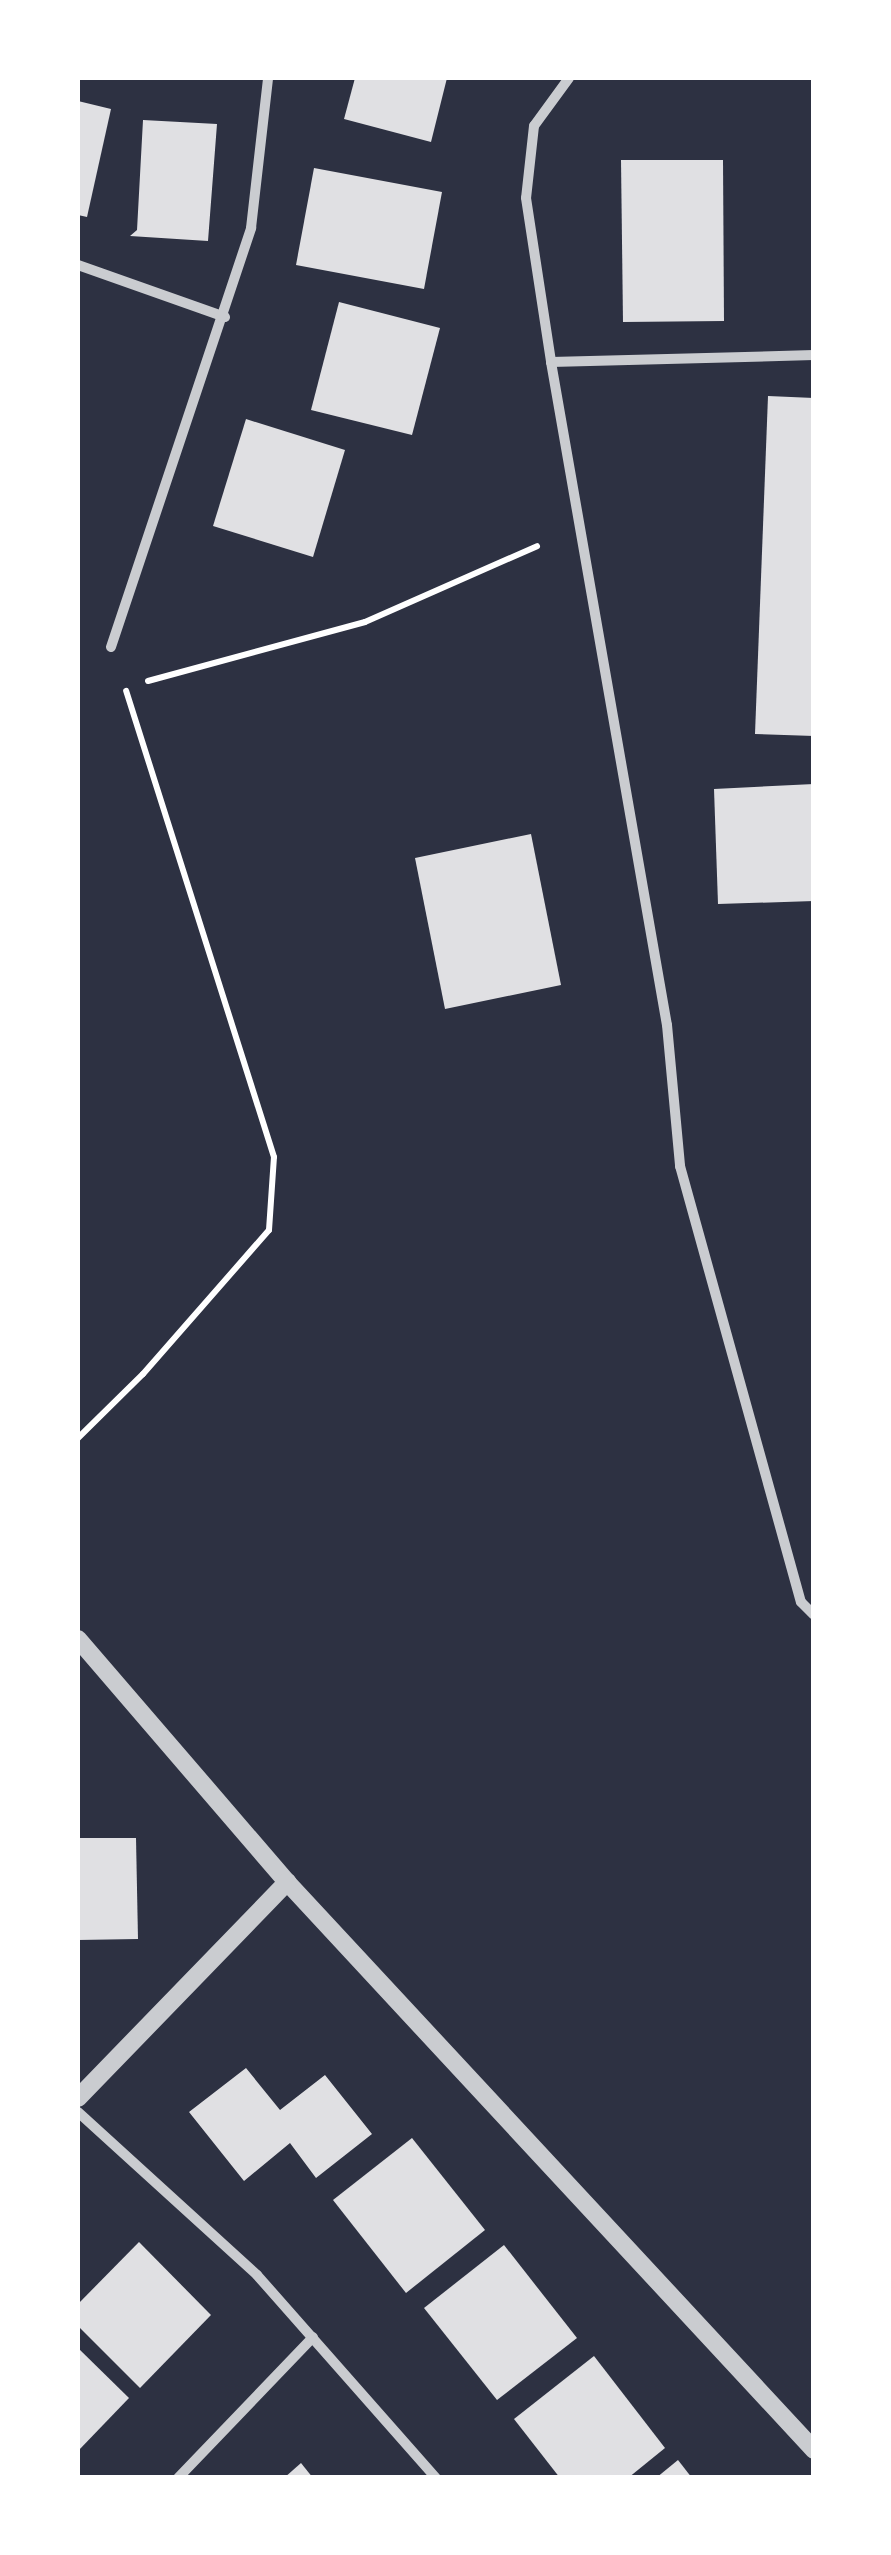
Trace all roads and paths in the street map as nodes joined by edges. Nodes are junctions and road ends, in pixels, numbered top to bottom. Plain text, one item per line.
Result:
1 (268, 78) edge
2 (569, 78) edge
3 (78, 265) edge
4 (225, 317) junction
5 (814, 355) edge
6 (550, 362) junction
7 (579, 527) junction
8 (112, 647) joint
9 (125, 687) junction
10 (78, 1438) edge
11 (814, 1614) edge
12 (78, 1639) edge
13 (287, 1882) junction
14 (78, 2098) edge
15 (78, 2112) edge
16 (313, 2337) junction
17 (814, 2450) edge
18 (178, 2478) edge
19 (436, 2478) edge

1 - 4 street
2 - 6 street
3 - 4 street
4 - 8 street
5 - 6 street
6 - 7 street
7 - 9 path
7 - 11 street
8 - 9 path
9 - 10 path
12 - 13 street
13 - 14 street
13 - 17 street
15 - 16 street
16 - 18 street
16 - 19 street

